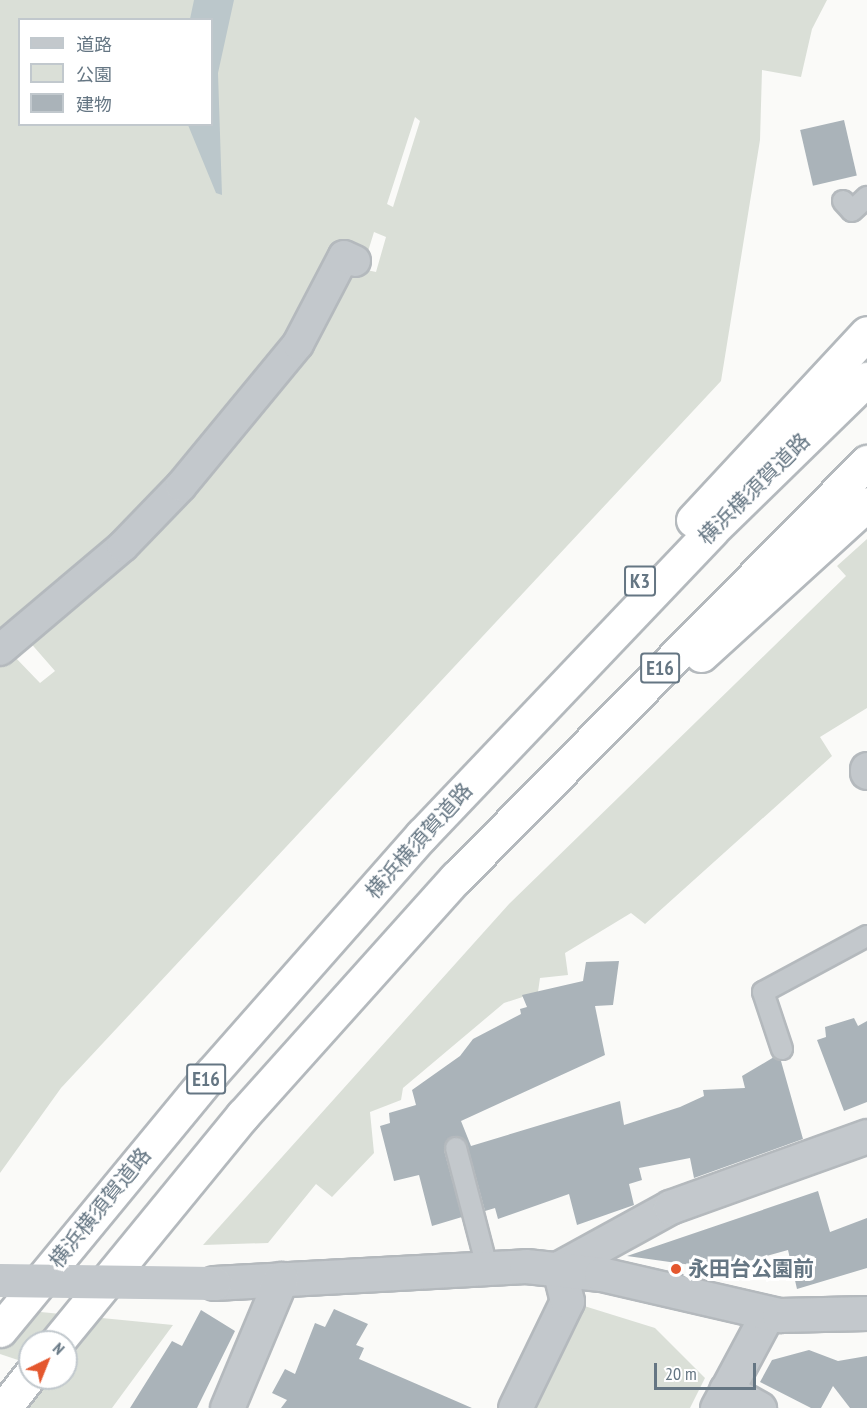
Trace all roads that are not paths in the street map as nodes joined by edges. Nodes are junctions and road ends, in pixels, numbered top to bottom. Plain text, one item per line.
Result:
1 (867, 197) edge
2 (843, 201) dead end
3 (355, 261) dead end
4 (867, 333) edge
5 (867, 379) edge
6 (867, 462) edge
7 (867, 504) edge
8 (12, 646) edge
9 (422, 836) junction
10 (456, 878) junction
11 (867, 936) edge
12 (782, 1048) dead end
13 (867, 1136) edge
14 (456, 1148) dead end
15 (488, 1268) junction
16 (559, 1268) junction
17 (281, 1279) junction
18 (0, 1280) edge
19 (768, 1313) junction
20 (867, 1313) edge
21 (0, 1330) edge
22 (67, 1330) edge
23 (18, 1390) edge
24 (722, 1399) edge
25 (4, 1408) edge
26 (227, 1408) edge
27 (515, 1408) edge
28 (759, 1408) edge

1 - 2 lane
3 - 8 street
4 - 9 highway, K3
5 - 9 highway, 横浜横須賀道路 / E16
6 - 10 highway, E16
7 - 10 highway
9 - 21 highway, 横浜横須賀道路 / E16
10 - 22 highway, E16
11 - 12 lane
13 - 16 street
14 - 15 lane
15 - 16 street
15 - 17 street
16 - 19 street
16 - 27 street
17 - 18 street, bridge
17 - 26 street
19 - 20 street
19 - 24 street
23 - 25 highway
24 - 28 street

